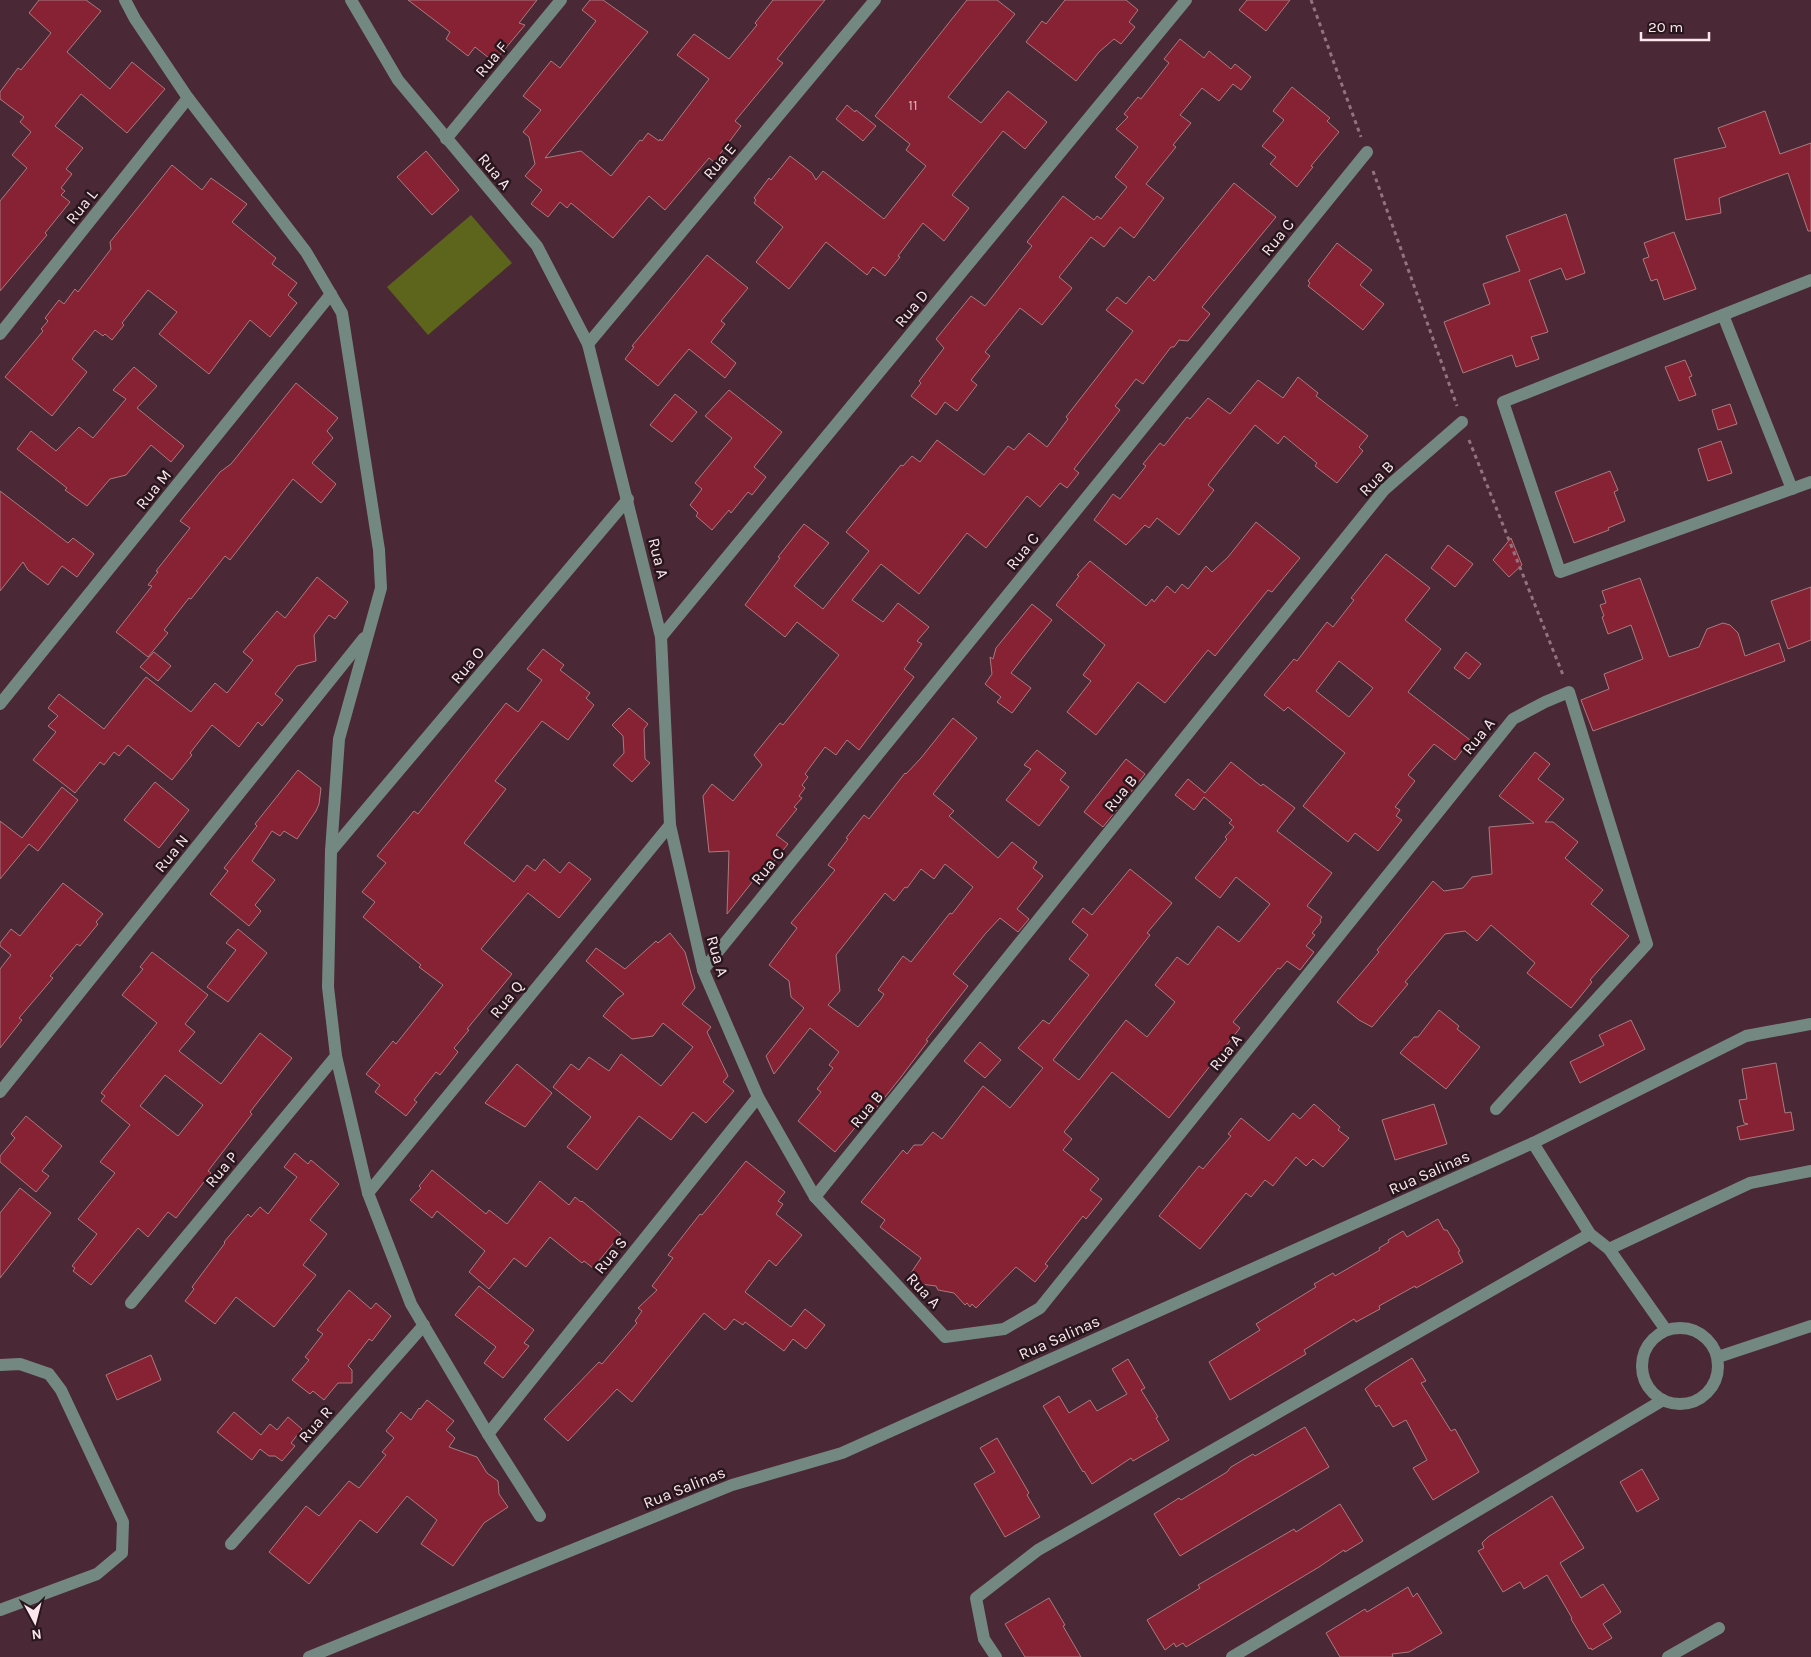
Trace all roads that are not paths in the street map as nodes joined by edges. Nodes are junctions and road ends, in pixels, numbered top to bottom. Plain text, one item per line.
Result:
1 (125, 0) edge
2 (351, 0) edge
3 (561, 0) edge
4 (874, 0) edge
5 (1186, 0) edge
6 (188, 98) junction
7 (446, 139) junction
8 (1367, 152) road end
9 (1811, 280) edge
10 (331, 294) junction
11 (1723, 315) junction
12 (0, 334) edge
13 (588, 344) junction
14 (1462, 422) road end
15 (1811, 482) edge
16 (1792, 489) junction
17 (628, 499) junction
18 (368, 633) junction
19 (661, 637) junction
20 (0, 704) edge
21 (670, 825) junction
22 (331, 851) junction
23 (703, 970) junction
24 (1811, 1024) edge
25 (336, 1056) junction
26 (0, 1092) edge
27 (758, 1097) junction
28 (1496, 1109) dead end
29 (1533, 1143) junction
30 (1811, 1171) edge
31 (368, 1193) junction
32 (816, 1197) junction
33 (1590, 1234) junction
34 (1609, 1249) junction
35 (130, 1303) dead end
36 (424, 1325) junction
37 (1811, 1326) edge
38 (1666, 1330) junction
39 (1718, 1357) junction
40 (0, 1365) edge
41 (1663, 1400) junction
42 (488, 1434) junction
43 (540, 1516) dead end
44 (231, 1544) dead end
45 (0, 1610) edge
46 (1719, 1628) dead end
47 (309, 1657) edge
48 (996, 1657) edge
49 (1232, 1657) edge
50 (1668, 1657) edge

1 - 6 street
2 - 7 street, Rua A
3 - 7 street, Rua F
4 - 13 street, Rua E
5 - 19 street, Rua D
6 - 10 street
6 - 12 street, Rua L
7 - 13 street, Rua A
8 - 23 street, Rua C
9 - 11 street
10 - 18 street
10 - 20 street, Rua M
11 - 16 street
11 - 16 street
13 - 17 street, Rua A
14 - 32 street, Rua B
15 - 16 street
17 - 19 street, Rua A
17 - 22 street, Rua O
18 - 22 street
18 - 26 street, Rua N
19 - 21 street, Rua A
21 - 23 street, Rua A
21 - 31 street, Rua Q
22 - 25 street
23 - 27 street, Rua A
24 - 29 street, Rua Salinas
25 - 31 street
25 - 35 street, Rua P
27 - 32 street, Rua A
27 - 42 street, Rua S
28 - 32 street, Rua A
29 - 33 street
29 - 47 street, Rua Salinas
30 - 34 street
31 - 36 street
33 - 34 street
33 - 48 street
34 - 38 street
36 - 42 street
36 - 44 street, Rua R
37 - 39 street
38 - 39 street
38 - 41 street
39 - 41 street
40 - 45 street
41 - 49 street
42 - 43 street
46 - 50 street

